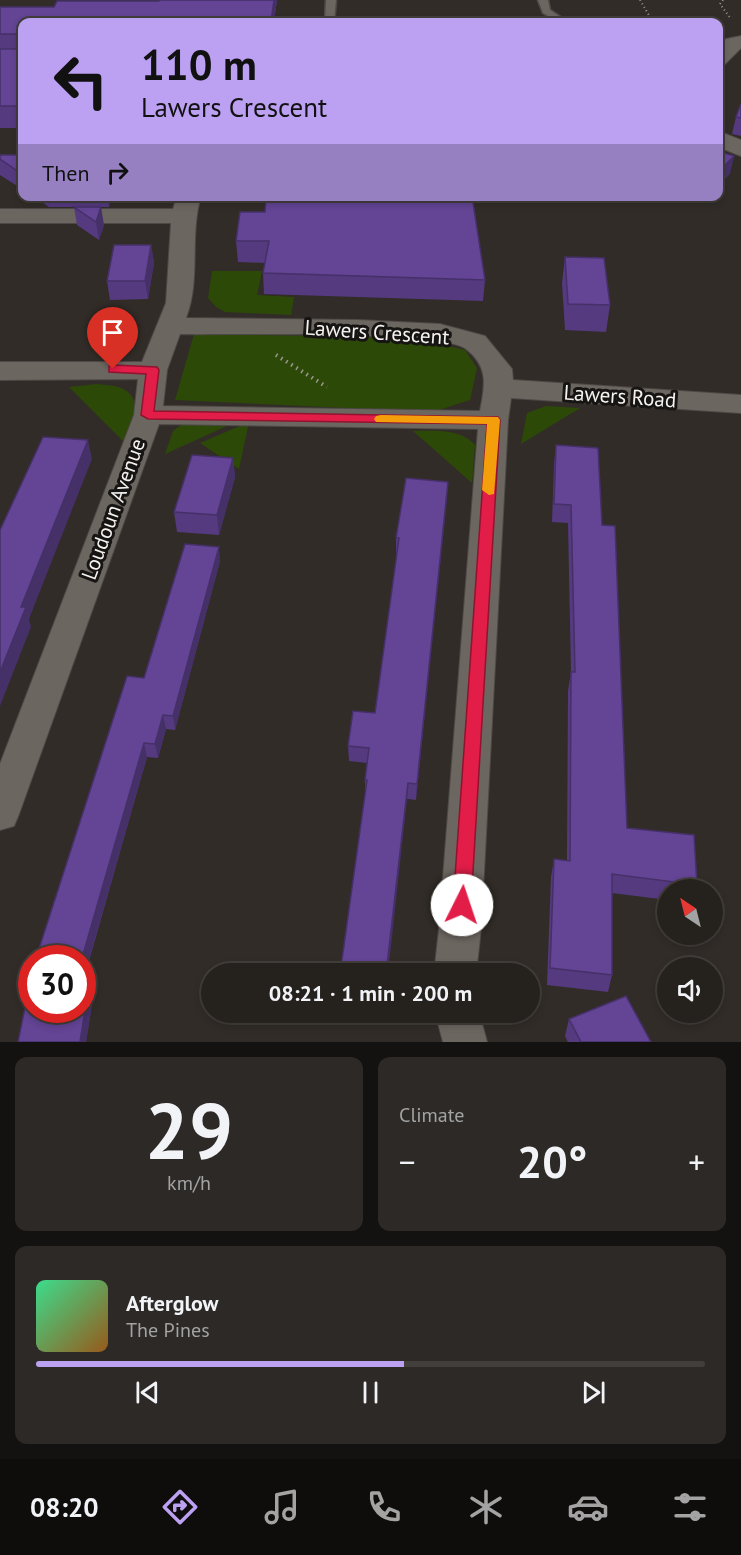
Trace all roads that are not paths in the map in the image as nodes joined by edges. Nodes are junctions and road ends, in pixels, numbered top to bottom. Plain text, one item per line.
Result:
1 (331, 0) edge
2 (543, 0) edge
3 (330, 18) edge
4 (557, 18) edge
5 (737, 43) edge
6 (723, 56) edge
7 (723, 140) edge
8 (741, 149) edge
9 (186, 206) edge
10 (0, 216) edge
11 (170, 326) junction
12 (153, 370) junction
13 (0, 371) edge
14 (496, 404) junction
15 (741, 404) edge
16 (148, 415) junction
17 (0, 814) edge
18 (456, 963) edge
19 (460, 1023) edge
20 (465, 1042) edge

1 - 3 lane
2 - 4 lane
5 - 6 street
7 - 8 street
9 - 10 street
9 - 11 street, Loudoun Avenue
11 - 12 street, Loudoun Avenue
11 - 14 street, Lawers Crescent
12 - 13 street
12 - 16 street, Loudoun Avenue
14 - 15 street, Lawers Road
14 - 16 street
14 - 18 street
16 - 17 street, Loudoun Avenue
19 - 20 street

